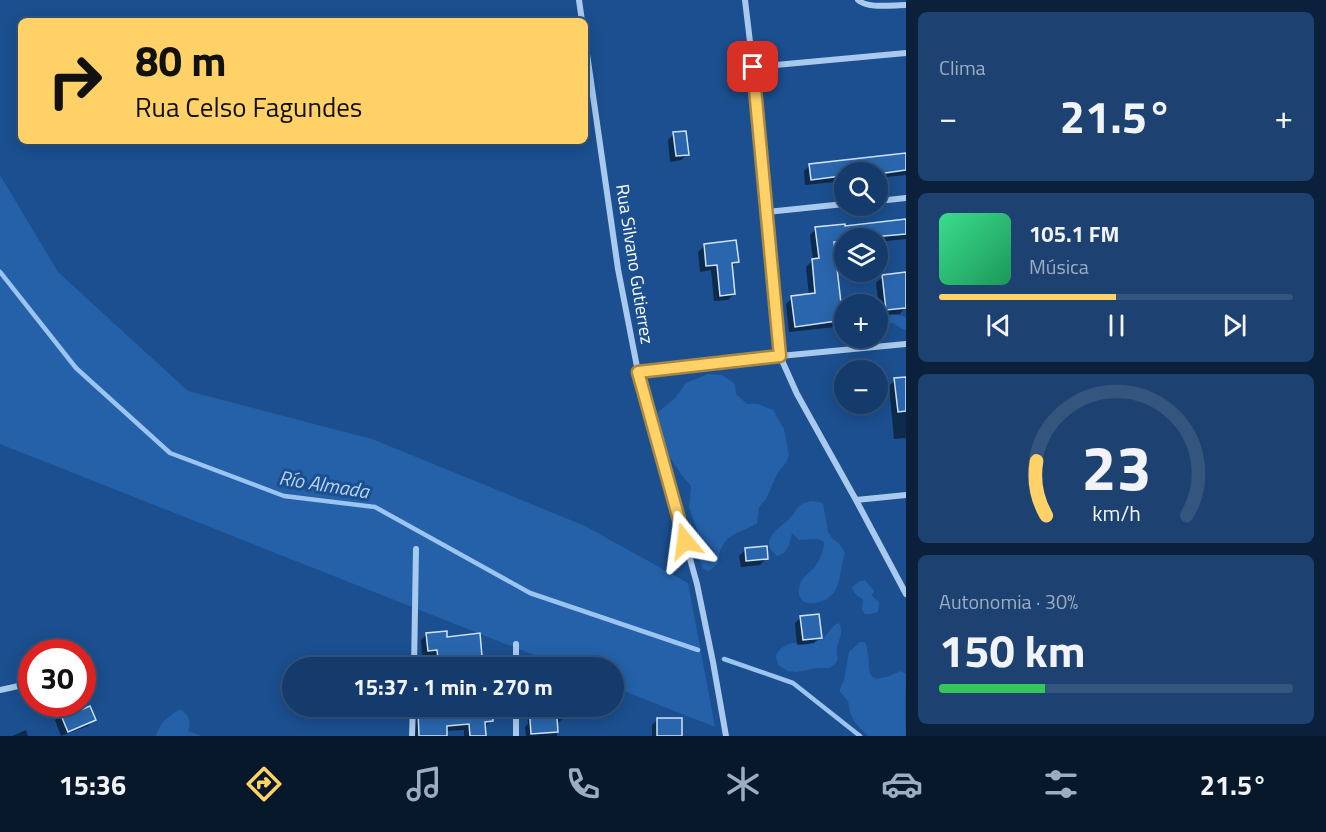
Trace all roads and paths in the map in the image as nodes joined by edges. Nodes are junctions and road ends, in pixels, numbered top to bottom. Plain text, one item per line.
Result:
1 (579, 0) edge
2 (745, 0) edge
3 (858, 0) edge
4 (906, 5) edge
5 (582, 18) edge
6 (906, 53) edge
7 (588, 61) edge
8 (753, 67) junction
9 (906, 198) edge
10 (888, 200) edge
11 (834, 205) edge
12 (767, 212) junction
13 (906, 344) edge
14 (780, 356) junction
15 (638, 372) junction
16 (906, 495) edge
17 (856, 500) junction
18 (416, 549) dead end
19 (906, 594) edge
20 (516, 644) dead end
21 (414, 657) edge
22 (516, 657) edge
23 (18, 686) edge
24 (0, 690) edge
25 (413, 717) edge
26 (516, 717) edge
27 (412, 736) edge
28 (516, 736) edge
29 (726, 736) edge

1 - 5 street
2 - 8 street
3 - 4 street
6 - 8 street
7 - 15 street, Rua Silvano Gutierrez
8 - 12 street
9 - 10 street
11 - 12 street
12 - 14 street
13 - 14 street
14 - 15 street
14 - 17 street
15 - 29 street, Rua Silvano Gutierrez
16 - 17 street
17 - 19 street
18 - 21 street
20 - 22 street
23 - 24 street
25 - 27 street
26 - 28 street

